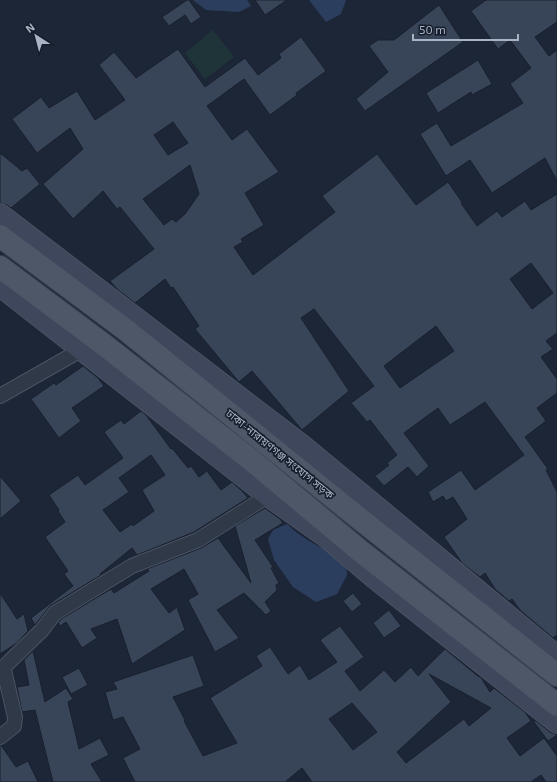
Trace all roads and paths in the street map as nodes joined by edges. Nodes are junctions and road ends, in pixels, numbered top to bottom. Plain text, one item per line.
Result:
1 (0, 214) edge
2 (0, 236) edge
3 (0, 267) edge
4 (0, 286) edge
5 (81, 350) junction
6 (0, 396) edge
7 (275, 491) junction
8 (557, 656) edge
9 (557, 675) edge
10 (557, 705) edge
11 (557, 723) edge
12 (0, 737) edge

1 - 8 street
2 - 9 main road, ঢাকা-নারায়ণগঞ্জ সংযোগ সড়ক
3 - 7 main road, ঢাকা-নারায়ণগঞ্জ সংযোগ সড়ক
4 - 5 street
5 - 6 street
5 - 7 street
7 - 10 main road, ঢাকা-নারায়ণগঞ্জ সংযোগ সড়ক
7 - 11 street
7 - 12 street

